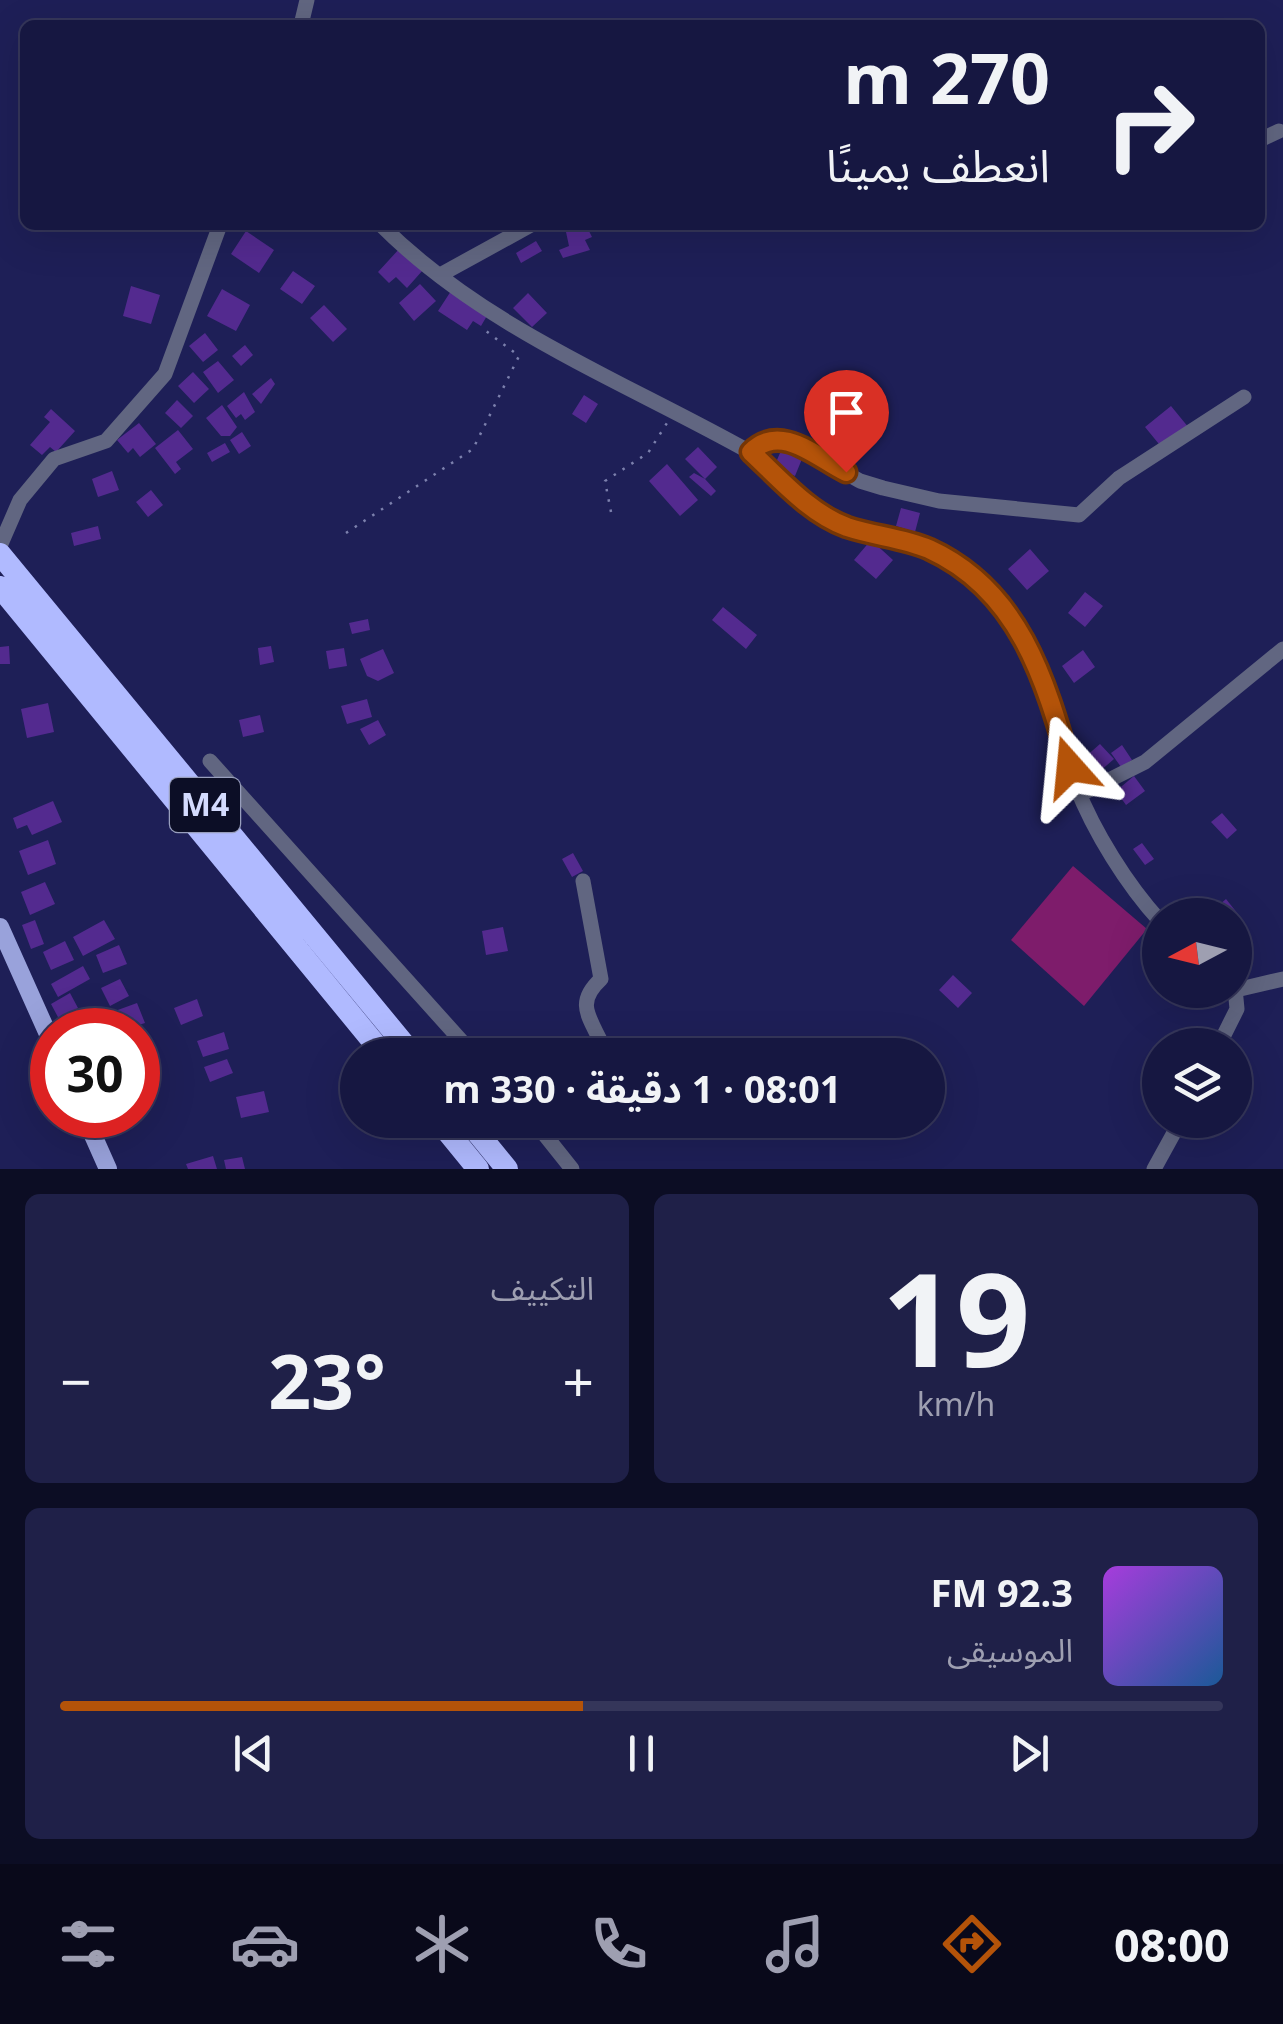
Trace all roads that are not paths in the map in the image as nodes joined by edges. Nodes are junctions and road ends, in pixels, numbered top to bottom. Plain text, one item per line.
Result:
1 (1278, 130) dead end
2 (1265, 137) edge
3 (218, 230) edge
4 (387, 230) edge
5 (522, 230) edge
6 (440, 275) junction
7 (1244, 397) dead end
8 (751, 452) junction
9 (0, 550) edge
10 (0, 587) edge
11 (1283, 649) edge
12 (210, 761) dead end
13 (1080, 795) junction
14 (583, 881) dead end
15 (1145, 898) edge
16 (0, 926) edge
17 (1283, 980) edge
18 (1252, 986) edge
19 (36, 1008) edge
20 (370, 1038) edge
21 (399, 1038) edge
22 (459, 1038) edge
23 (599, 1038) edge
24 (94, 1138) edge
25 (453, 1138) edge
26 (482, 1138) edge
27 (549, 1138) edge
28 (1171, 1138) edge
29 (108, 1169) edge
30 (478, 1169) edge
31 (508, 1169) edge
32 (572, 1169) edge
33 (1154, 1169) edge

1 - 2 street
3 - 9 street
4 - 6 street
5 - 6 street
6 - 8 street
7 - 8 street
8 - 13 street
9 - 21 highway, M4
10 - 20 highway, M4
11 - 13 street
12 - 22 street
13 - 15 street
14 - 23 street
16 - 19 main road
17 - 18 street
24 - 29 main road
25 - 30 highway
26 - 31 highway
27 - 32 street
28 - 33 street

